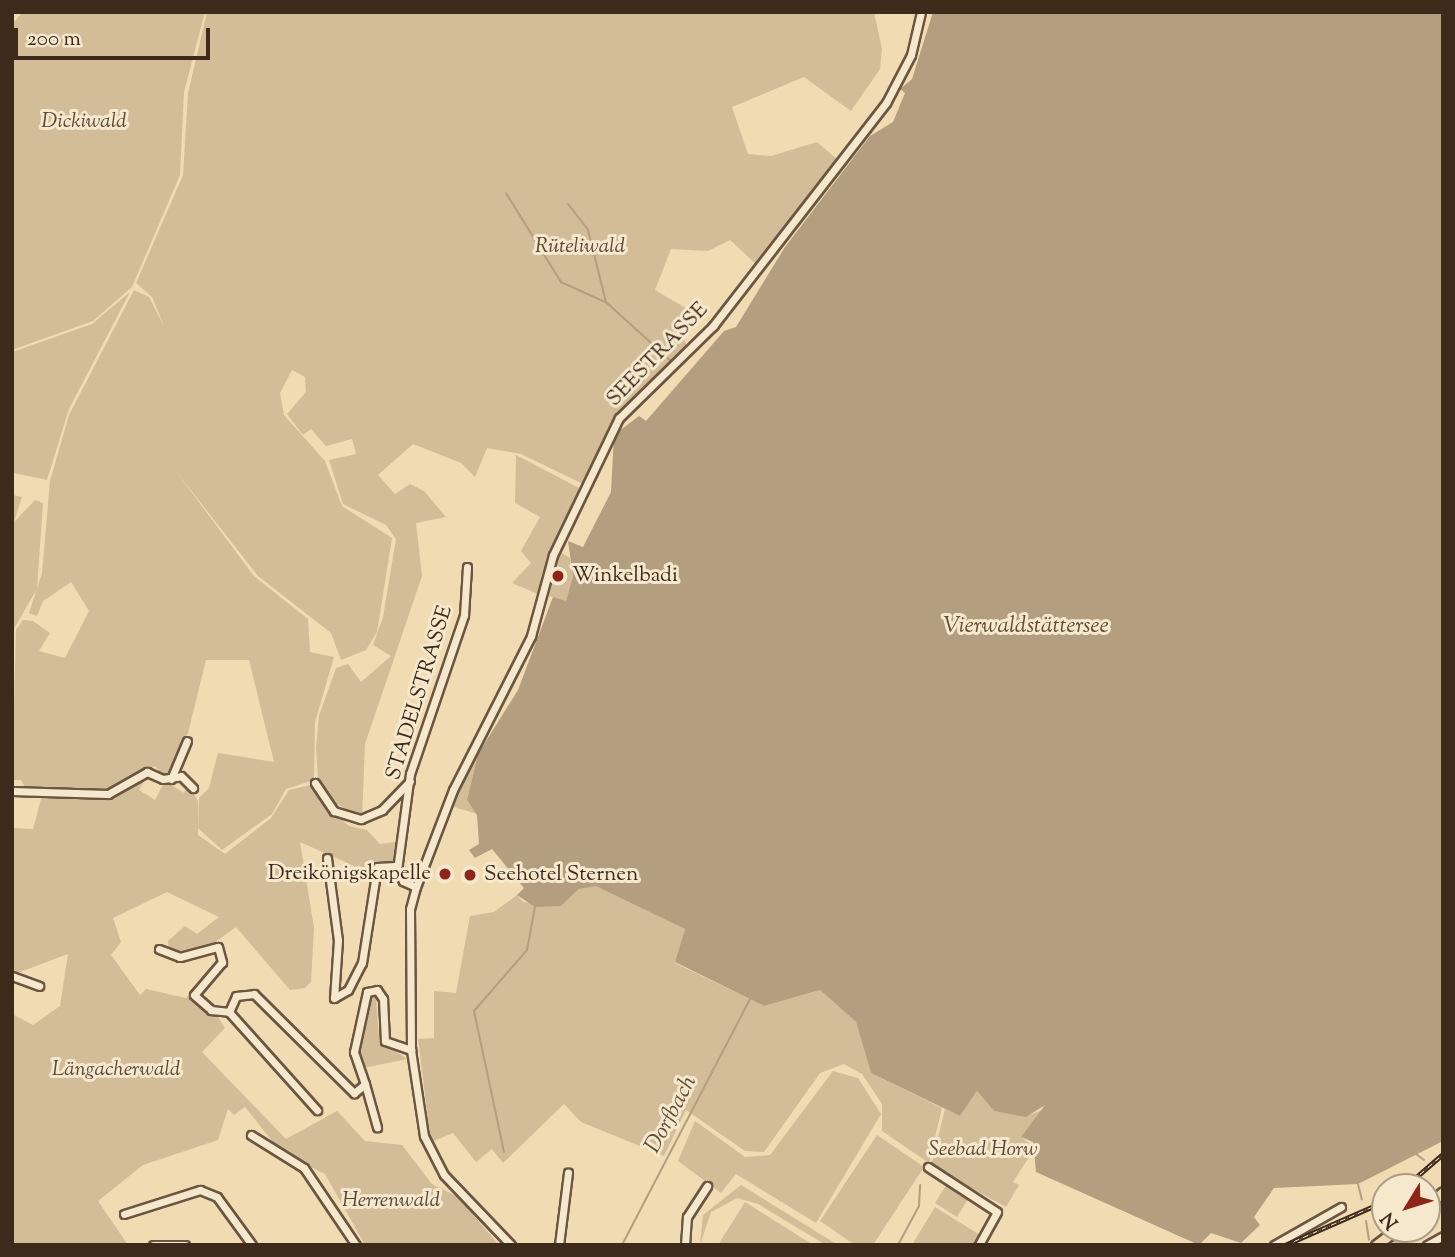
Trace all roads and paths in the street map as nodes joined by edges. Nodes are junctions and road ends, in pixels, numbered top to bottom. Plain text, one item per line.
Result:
1 (920, 12) edge
2 (467, 567) dead end
3 (187, 741) dead end
4 (171, 779) junction
5 (410, 781) junction
6 (315, 783) dead end
7 (193, 788) dead end
8 (12, 791) edge
9 (327, 858) dead end
10 (397, 870) junction
11 (416, 887) junction
12 (159, 949) dead end
13 (12, 976) edge
14 (39, 986) dead end
15 (229, 1012) junction
16 (411, 1050) junction
17 (365, 1084) junction
18 (317, 1110) dead end
19 (377, 1127) dead end
20 (251, 1135) dead end
21 (928, 1167) dead end
22 (568, 1173) dead end
23 (707, 1186) dead end
24 (1341, 1207) dead end
25 (124, 1214) dead end
26 (1443, 1236) edge
27 (153, 1245) edge
28 (185, 1245) edge
29 (252, 1245) edge
30 (356, 1245) edge
31 (511, 1245) edge
32 (559, 1245) edge
33 (685, 1245) edge
34 (978, 1245) edge
35 (1274, 1245) edge
36 (1427, 1245) edge

1 - 11 street, SEESTRASSE
2 - 5 street, STADELSTRASSE
3 - 4 street
4 - 7 street
4 - 8 street
5 - 6 street
5 - 10 street, STADELSTRASSE
9 - 10 street
10 - 11 street
11 - 16 street
12 - 15 street
13 - 14 street
15 - 17 street
15 - 18 street
16 - 17 street
16 - 31 street
17 - 19 street
20 - 30 street
21 - 34 street
22 - 32 street
23 - 33 street
24 - 35 street
25 - 29 street
26 - 36 street
27 - 28 street

